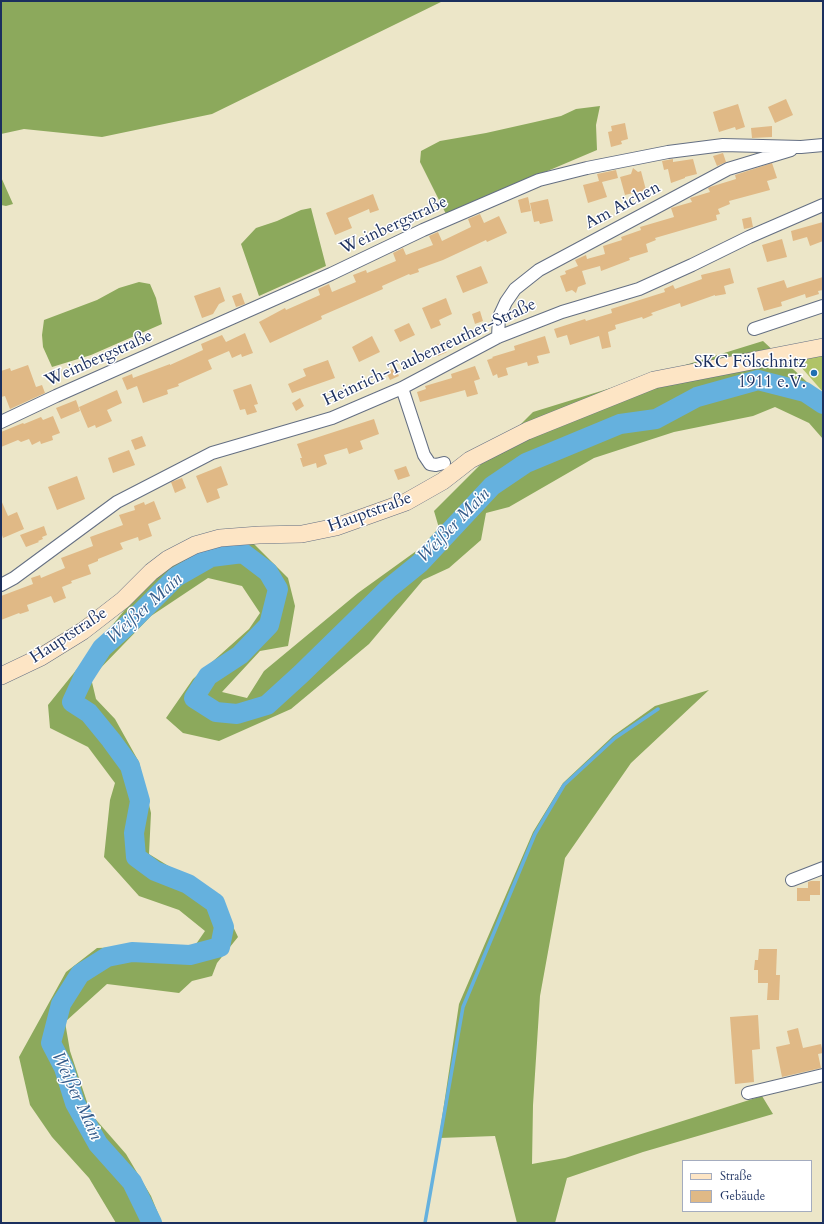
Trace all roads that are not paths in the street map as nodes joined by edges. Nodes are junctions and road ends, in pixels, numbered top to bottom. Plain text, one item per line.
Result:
1 (823, 145) edge
2 (801, 147) junction
3 (823, 205) edge
4 (823, 306) edge
5 (754, 329) dead end
6 (498, 337) junction
7 (823, 347) edge
8 (402, 388) junction
9 (1, 422) edge
10 (444, 463) dead end
11 (1, 585) edge
12 (1, 676) edge
13 (823, 868) edge
14 (792, 880) dead end
15 (823, 1075) edge
16 (748, 1092) dead end

1 - 2 street, Weinbergstraße
2 - 6 street, Am Aichen
2 - 9 street, Weinbergstraße
3 - 6 street, Heinrich-Taubenreuther-Straße
4 - 5 street
6 - 8 street, Heinrich-Taubenreuther-Straße
7 - 12 main road, Hauptstraße
8 - 10 street
8 - 11 street, Heinrich-Taubenreuther-Straße
13 - 14 street
15 - 16 street

